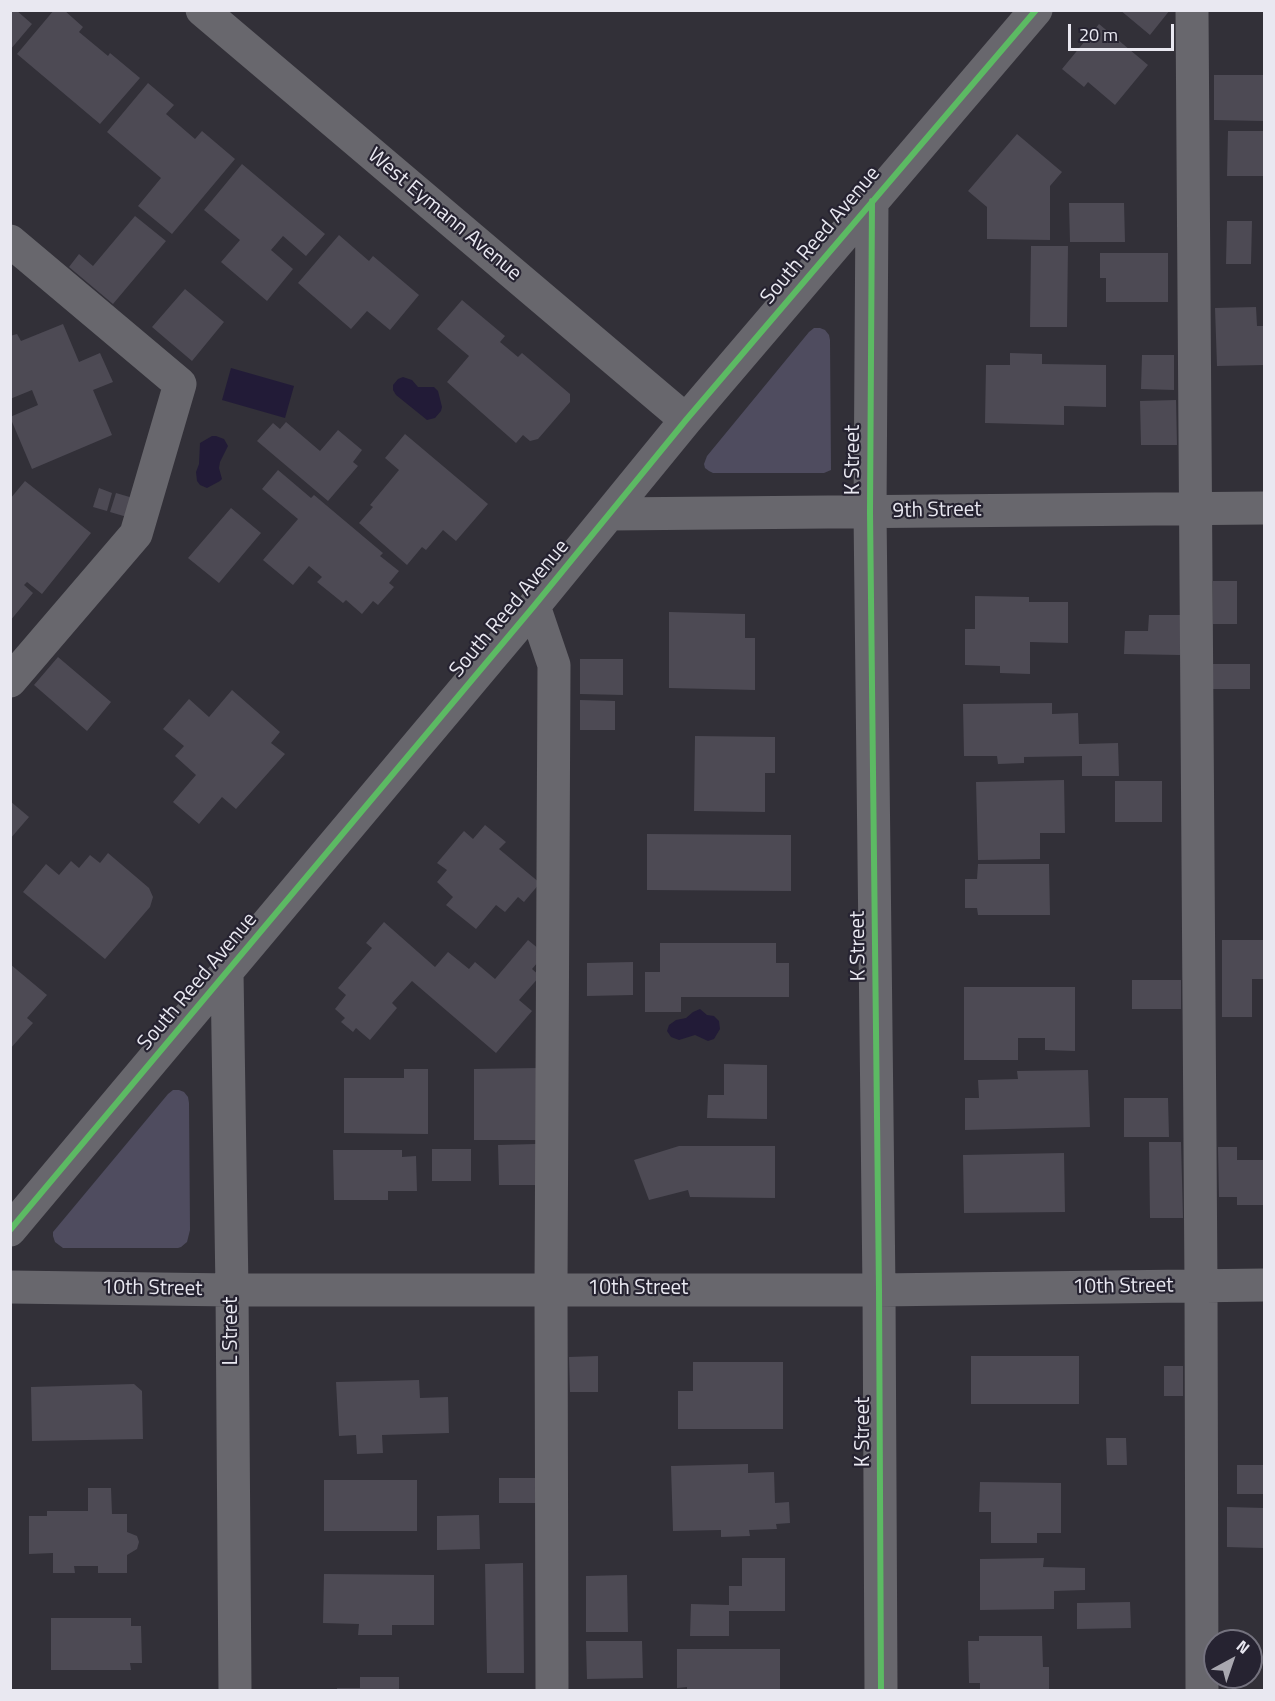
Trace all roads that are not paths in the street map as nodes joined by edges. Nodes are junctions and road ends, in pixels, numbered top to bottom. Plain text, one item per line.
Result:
1 (202, 10) edge
2 (1036, 10) edge
3 (1192, 10) edge
4 (872, 201) junction
5 (10, 241) edge
6 (686, 420) junction
7 (1195, 508) junction
8 (1264, 508) edge
9 (870, 512) junction
10 (610, 514) junction
11 (534, 606) junction
12 (10, 681) edge
13 (227, 972) junction
14 (10, 1230) edge
15 (1264, 1285) edge
16 (1201, 1286) junction
17 (10, 1287) edge
18 (551, 1289) junction
19 (232, 1290) junction
20 (879, 1290) junction
21 (235, 1690) edge
22 (552, 1690) edge
23 (882, 1690) edge
24 (1202, 1690) edge

1 - 6 street, West Eymann Avenue
2 - 4 street, South Reed Avenue
3 - 7 street
4 - 6 street, South Reed Avenue
4 - 9 street, K Street
5 - 12 street
6 - 10 street, South Reed Avenue
7 - 8 street, 9th Street
7 - 9 street, 9th Street
7 - 16 street
9 - 10 street, 9th Street
9 - 20 street, K Street
10 - 11 street, South Reed Avenue
11 - 13 street, South Reed Avenue
11 - 18 street
13 - 14 street, South Reed Avenue
13 - 19 street, L Street
15 - 16 street, 10th Street
16 - 20 street, 10th Street
16 - 24 street
17 - 19 street, 10th Street
18 - 19 street, 10th Street
18 - 20 street, 10th Street
18 - 22 street
19 - 21 street, L Street
20 - 23 street, K Street

